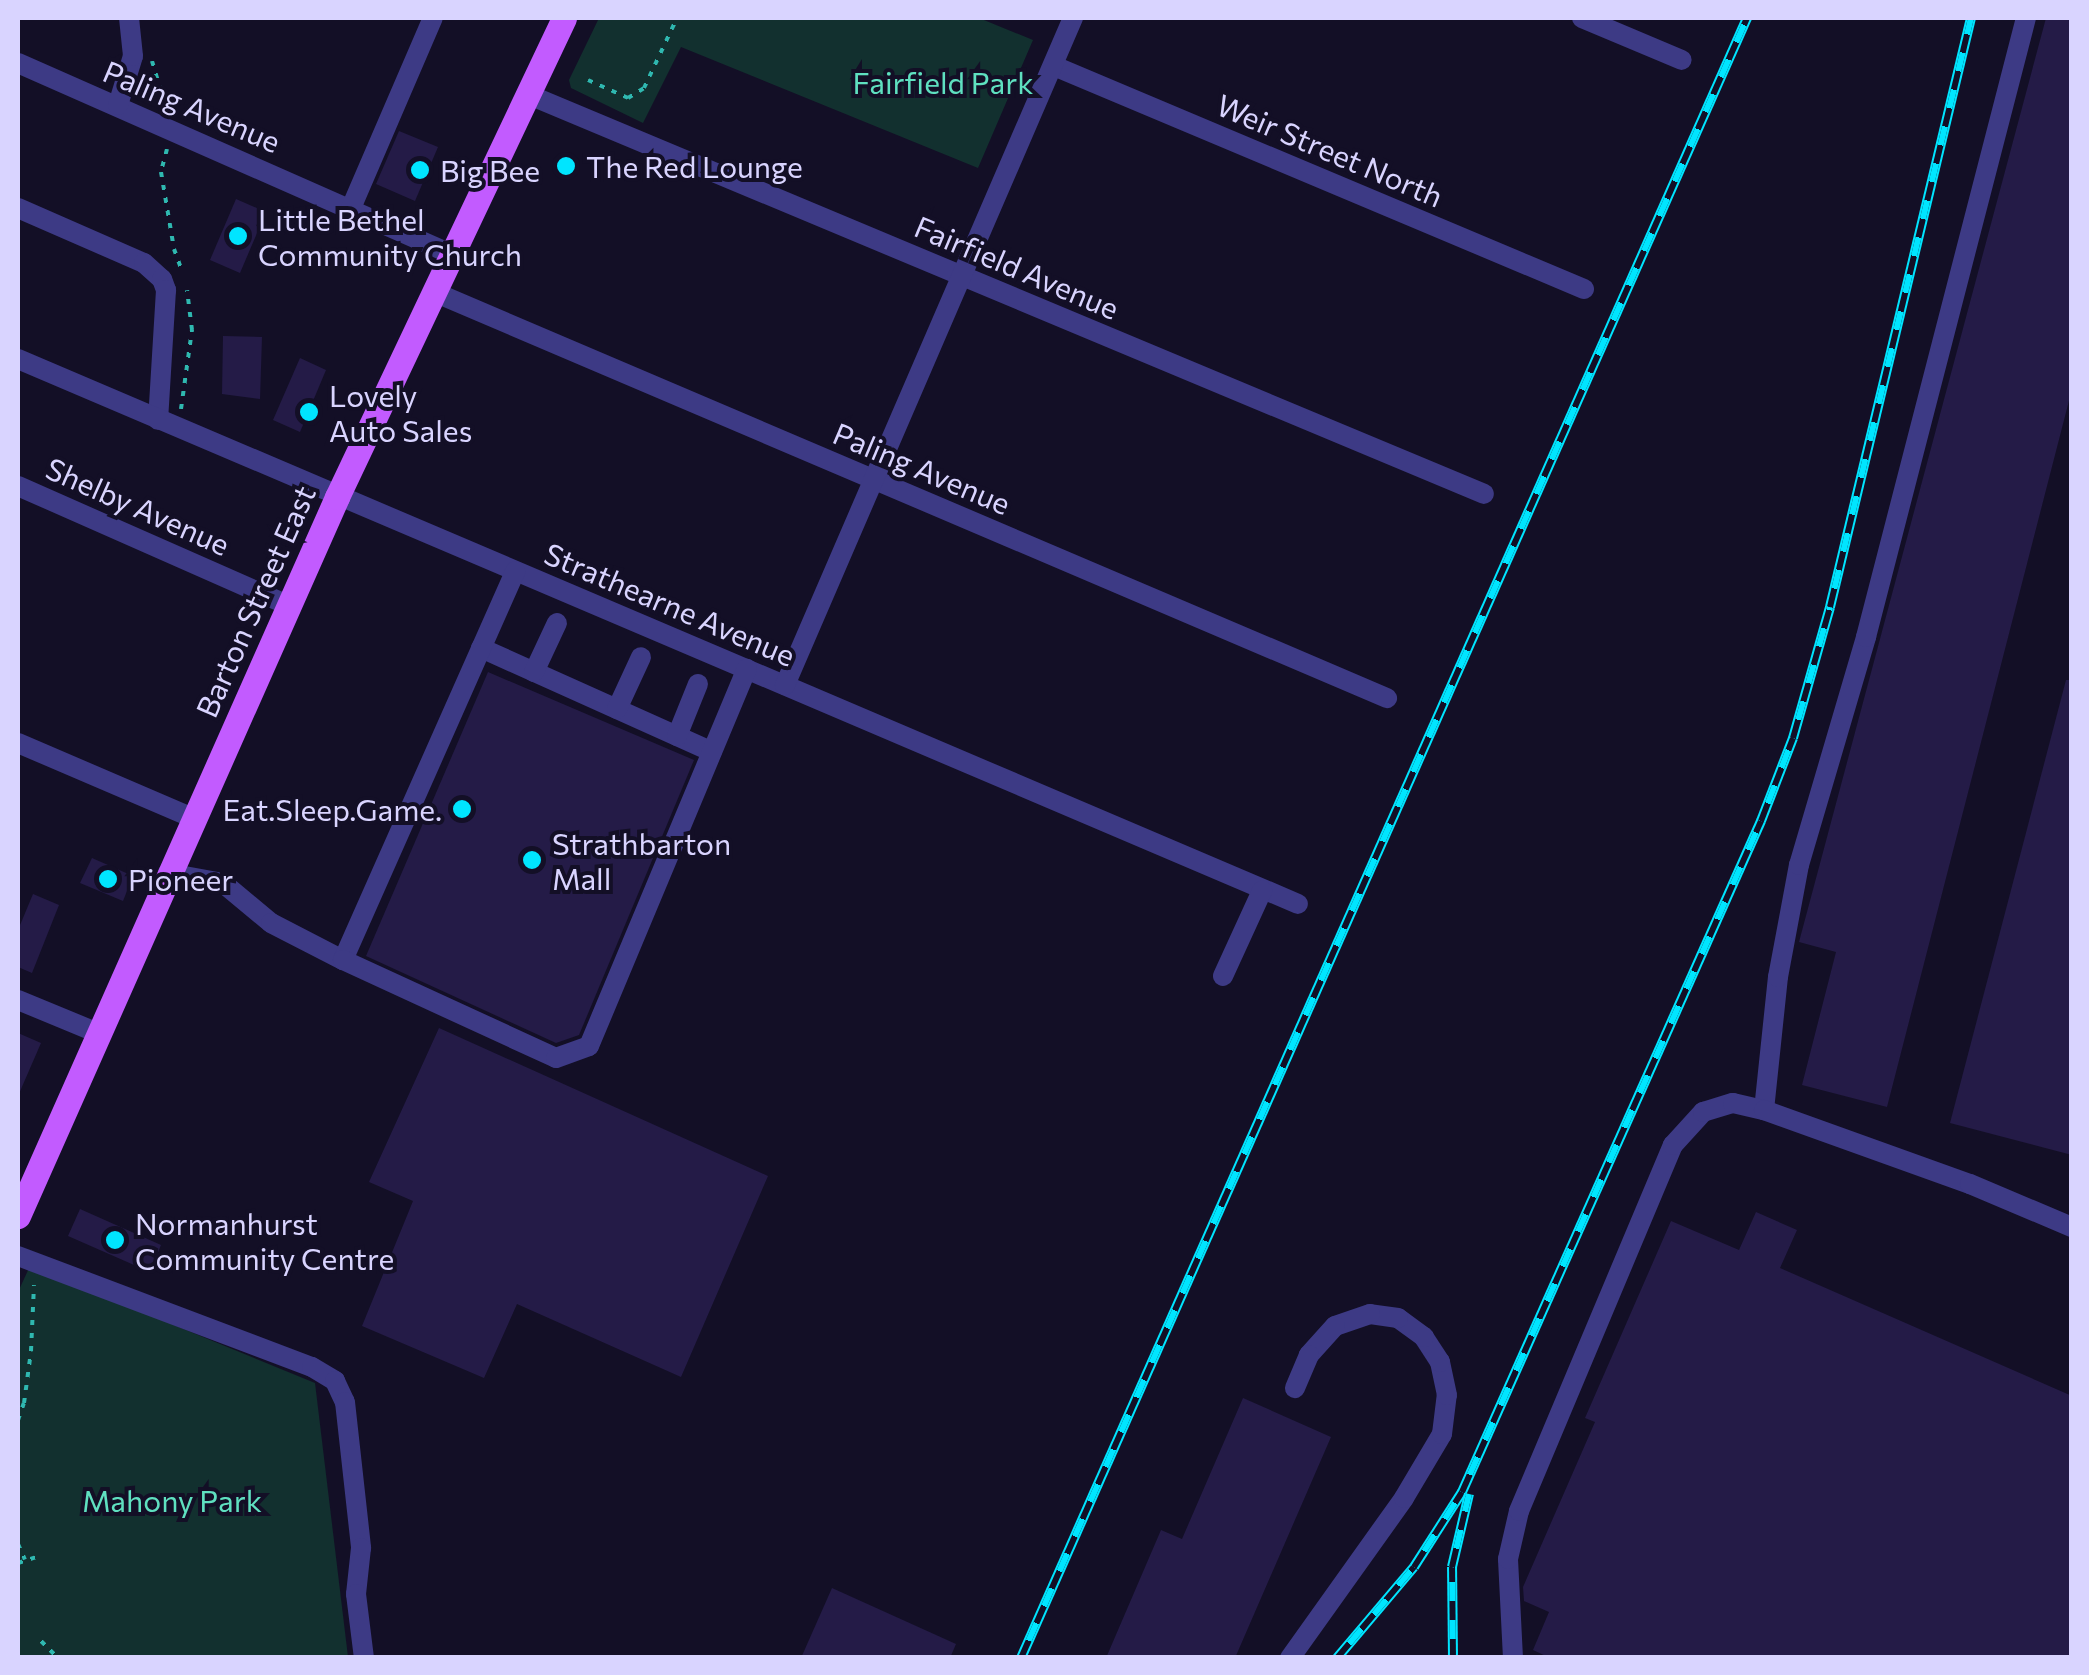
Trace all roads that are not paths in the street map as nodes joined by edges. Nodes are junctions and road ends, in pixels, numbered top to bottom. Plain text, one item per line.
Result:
1 (130, 18) edge
2 (433, 18) edge
3 (564, 18) edge
4 (1073, 18) edge
5 (1582, 18) edge
6 (2026, 18) edge
7 (1682, 60) dead end
8 (18, 63) edge
9 (1054, 66) junction
10 (528, 94) junction
11 (118, 105) junction
12 (18, 208) edge
13 (351, 208) junction
14 (452, 254) junction
15 (959, 276) junction
16 (1584, 289) dead end
17 (434, 292) junction
18 (18, 358) edge
19 (167, 424) junction
20 (876, 480) junction
21 (18, 486) edge
22 (1484, 494) dead end
23 (337, 497) junction
24 (515, 571) junction
25 (288, 605) junction
26 (556, 623) dead end
27 (481, 648) junction
28 (641, 657) dead end
29 (747, 669) junction
30 (534, 672) junction
31 (698, 684) dead end
32 (785, 685) junction
33 (1387, 698) dead end
34 (617, 709) junction
35 (677, 736) junction
36 (18, 743) edge
37 (712, 752) junction
38 (192, 818) junction
39 (168, 874) junction
40 (1262, 891) junction
41 (1298, 904) dead end
42 (343, 960) junction
43 (1223, 976) dead end
44 (18, 1000) edge
45 (98, 1034) junction
46 (1764, 1110) junction
47 (18, 1216) edge
48 (2072, 1228) edge
49 (18, 1256) edge
50 (1294, 1388) dead end
51 (364, 1658) edge
52 (1290, 1658) edge
53 (1513, 1658) edge

1 - 11 street
2 - 13 street
3 - 10 main road, Barton Street East
4 - 9 street
5 - 7 street
6 - 46 street
8 - 11 street, Paling Avenue
9 - 15 street
9 - 16 street, Weir Street North
10 - 14 main road, Barton Street East
10 - 15 street, Fairfield Avenue
11 - 13 street, Paling Avenue
12 - 19 street
13 - 14 street, Paling Avenue
14 - 17 main road, Barton Street East
15 - 20 street
15 - 22 street, Fairfield Avenue
17 - 20 street, Paling Avenue
17 - 23 main road, Barton Street East
18 - 19 street, Strathearne Avenue
19 - 23 street, Strathearne Avenue
20 - 32 street
20 - 33 street, Paling Avenue
21 - 25 street, Shelby Avenue
23 - 24 street, Strathearne Avenue
23 - 25 main road, Barton Street East
24 - 27 street
24 - 29 street, Strathearne Avenue
25 - 38 main road, Barton Street East
26 - 30 street
27 - 30 street
27 - 42 street
28 - 34 street
29 - 32 street, Strathearne Avenue
29 - 37 street
30 - 34 street
31 - 35 street
32 - 40 street, Strathearne Avenue
34 - 35 street
35 - 37 street
36 - 38 street
37 - 42 street
38 - 39 main road, Barton Street East
39 - 42 street
39 - 45 main road, Barton Street East
40 - 41 street, Strathearne Avenue
40 - 43 street
44 - 45 street
45 - 47 main road, Barton Street East
46 - 48 street
46 - 53 street
49 - 51 street
50 - 52 street

